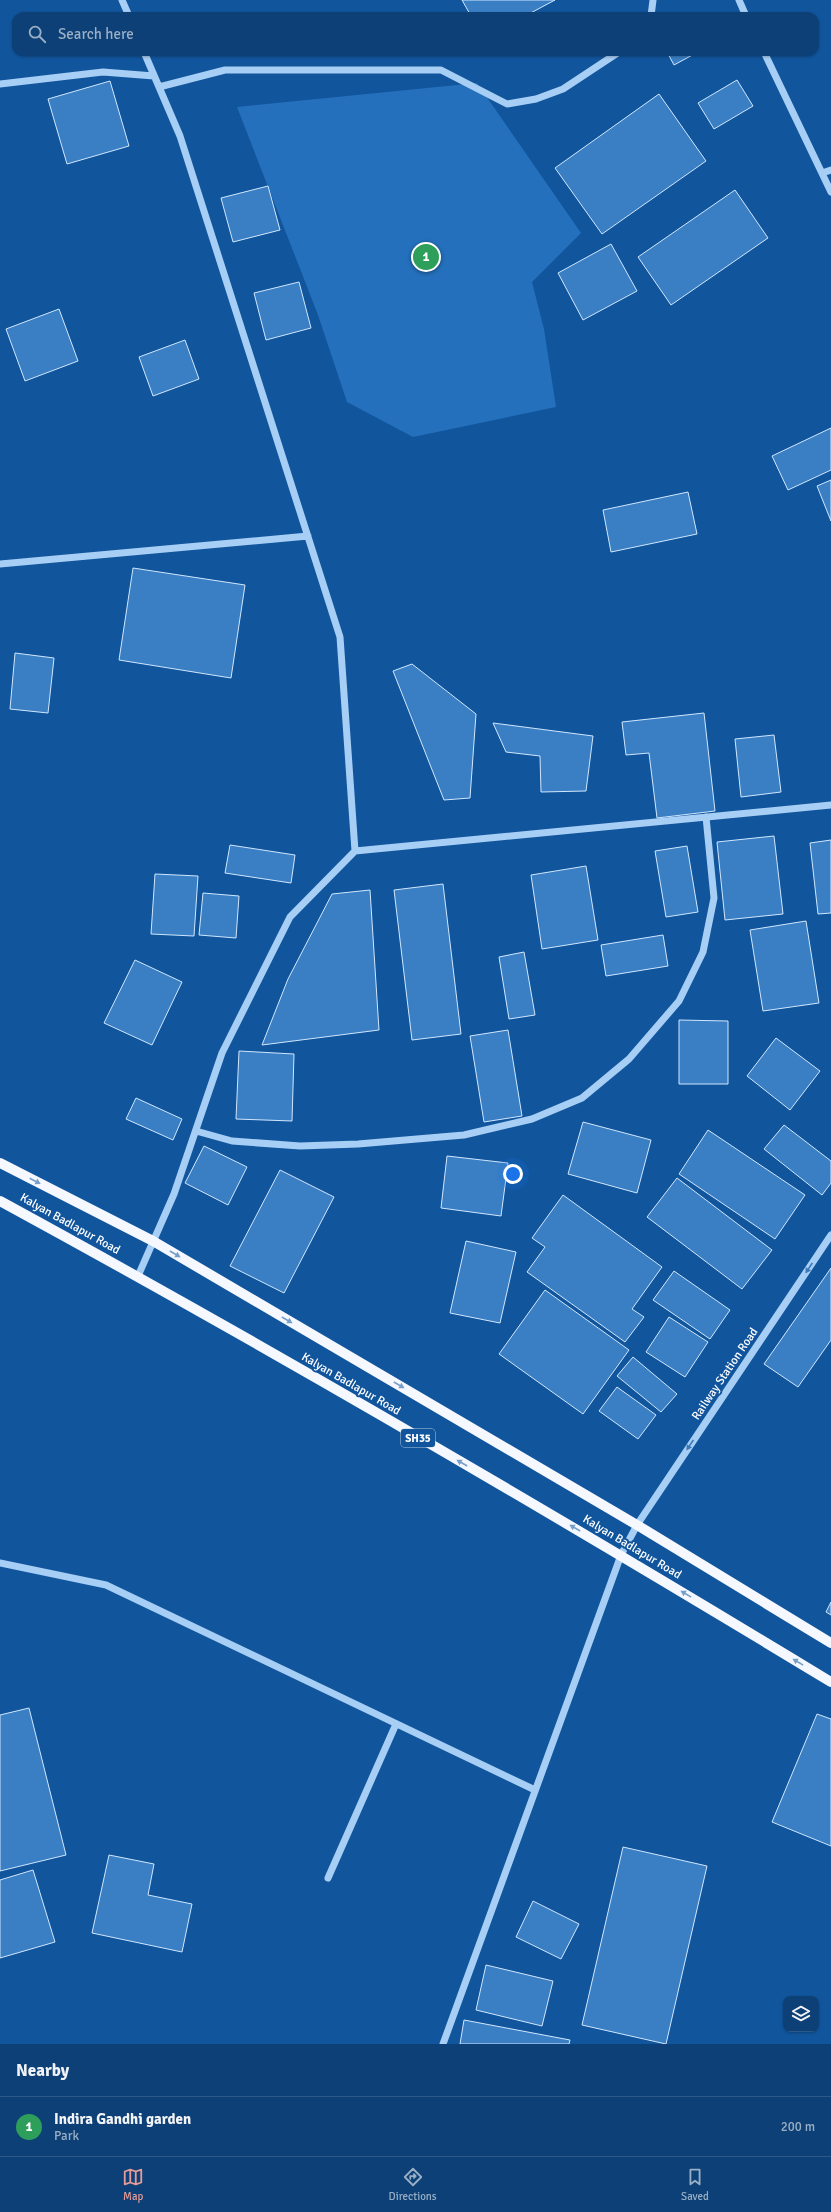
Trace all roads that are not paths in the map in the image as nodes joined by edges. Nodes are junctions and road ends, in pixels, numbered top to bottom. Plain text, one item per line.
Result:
1 (122, 0) edge
2 (653, 0) edge
3 (739, 0) edge
4 (127, 12) edge
5 (652, 12) edge
6 (744, 12) edge
7 (146, 56) edge
8 (613, 56) edge
9 (766, 56) edge
10 (154, 76) junction
11 (0, 84) edge
12 (159, 87) junction
13 (831, 170) edge
14 (822, 173) junction
15 (831, 192) edge
16 (308, 536) junction
17 (0, 564) edge
18 (831, 805) edge
19 (706, 817) junction
20 (355, 850) junction
21 (196, 1131) junction
22 (0, 1163) edge
23 (0, 1201) edge
24 (831, 1235) edge
25 (153, 1241) junction
26 (138, 1276) junction
27 (637, 1525) junction
28 (621, 1555) junction
29 (0, 1563) edge
30 (831, 1642) edge
31 (831, 1682) edge
32 (396, 1724) junction
33 (535, 1790) junction
34 (328, 1878) dead end
35 (443, 2044) edge

1 - 4 street
2 - 5 street
3 - 6 street
7 - 10 street
8 - 12 street
9 - 14 street
10 - 11 street
10 - 12 street
12 - 16 street
13 - 14 street
14 - 15 street
16 - 17 street
16 - 20 street
18 - 19 street
19 - 20 street
19 - 21 street
20 - 21 street
21 - 25 street
22 -> 25 main road, Kalyan Badlapur Road
23 - 26 main road, Kalyan Badlapur Road / SH35
24 -> 27 street, Railway Station Road
25 - 26 street
25 -> 27 main road, Kalyan Badlapur Road
28 -> 26 main road, Kalyan Badlapur Road / SH35
27 - 28 street, Railway Station Road
27 - 30 main road, Kalyan Badlapur Road
31 -> 28 main road, Kalyan Badlapur Road / SH35
28 - 33 street, Railway Station Road
29 - 32 street
32 - 33 street
32 - 34 street
33 - 35 street, Railway Station Road

